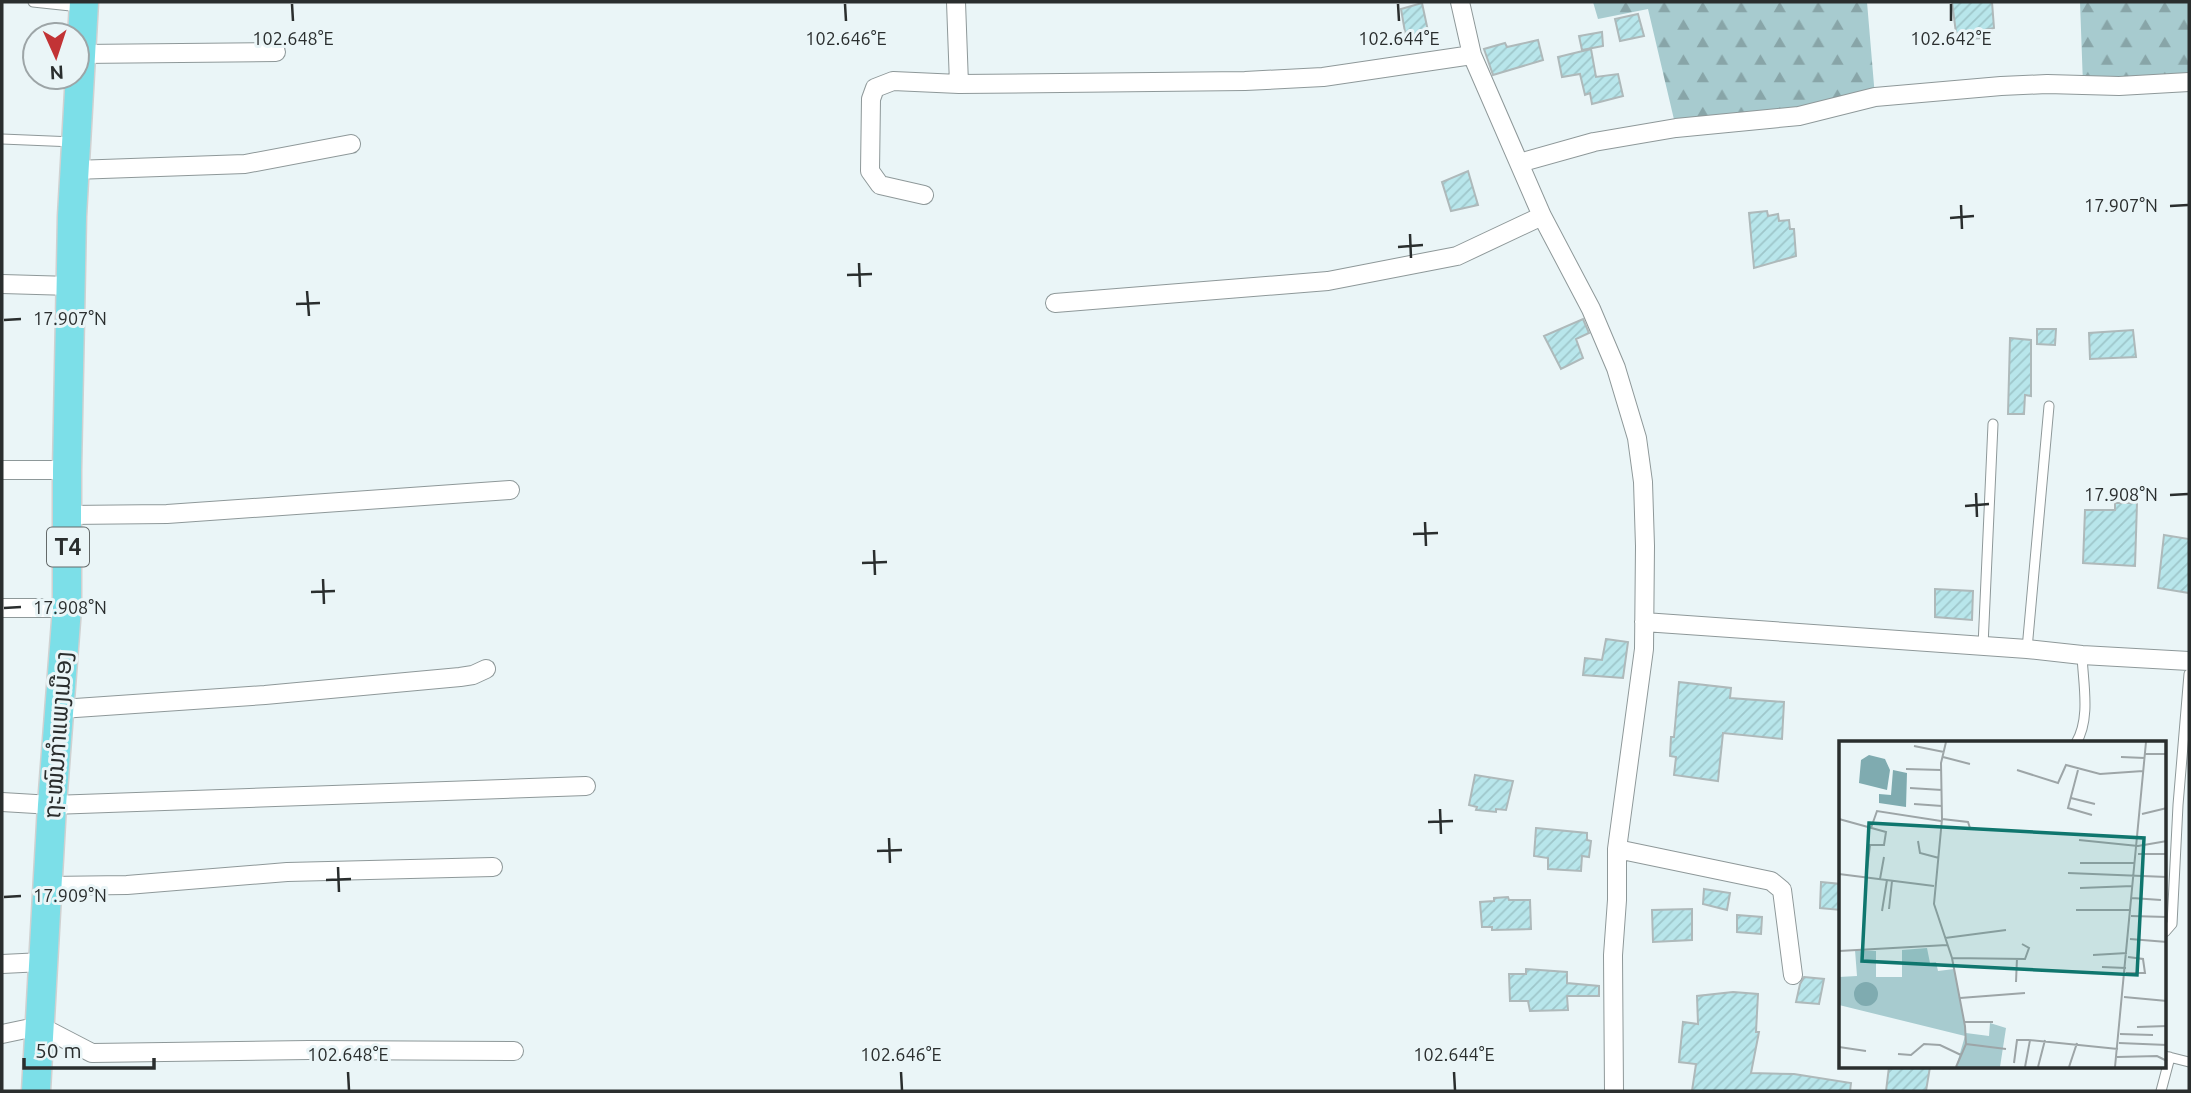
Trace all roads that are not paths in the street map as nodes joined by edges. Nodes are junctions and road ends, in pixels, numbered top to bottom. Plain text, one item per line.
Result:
1 (33, 2) edge
2 (956, 2) edge
3 (1460, 2) edge
4 (84, 4) edge
5 (276, 52) dead end
6 (91, 54) edge
7 (1472, 55) junction
8 (2189, 82) edge
9 (959, 84) junction
10 (79, 91) edge
11 (2, 139) edge
12 (351, 144) dead end
13 (75, 156) junction
14 (1519, 163) junction
15 (924, 195) dead end
16 (1542, 216) junction
17 (2, 284) edge
18 (71, 286) junction
19 (1055, 303) dead end
20 (2049, 406) dead end
21 (1993, 424) dead end
22 (2, 470) edge
23 (67, 470) junction
24 (510, 490) dead end
25 (68, 515) junction
26 (2, 608) edge
27 (67, 608) junction
28 (1644, 622) junction
29 (1983, 646) junction
30 (2027, 649) junction
31 (2082, 655) junction
32 (2189, 661) edge
33 (486, 669) dead end
34 (2189, 674) edge
35 (61, 709) junction
36 (2077, 741) edge
37 (586, 786) dead end
38 (2, 802) edge
39 (52, 805) junction
40 (1617, 849) junction
41 (493, 867) dead end
42 (48, 886) junction
43 (2166, 931) edge
44 (43, 962) junction
45 (2, 964) edge
46 (1793, 975) dead end
47 (40, 1026) junction
48 (2, 1034) edge
49 (514, 1051) dead end
50 (2167, 1057) edge
51 (2189, 1062) edge
52 (2165, 1068) edge
53 (36, 1091) edge
54 (1614, 1091) edge
55 (2161, 1091) edge

1 - 4 lane
2 - 9 street
3 - 7 street
5 - 6 street
7 - 9 street
7 - 14 street
8 - 14 street
9 - 15 street
10 - 13 main road, ຖະໜົນກຳແພງເມືອງ / T4
11 - 13 lane
12 - 13 street
13 - 18 main road, ຖະໜົນກຳແພງເມືອງ / T4
14 - 16 street
16 - 19 street
16 - 28 street
17 - 18 street
18 - 23 main road, ຖະໜົນກຳແພງເມືອງ / T4
20 - 30 lane
21 - 29 lane
22 - 23 street
23 - 25 main road, ຖະໜົນກຳແພງເມືອງ / T4
24 - 25 street
25 - 27 main road, ຖະໜົນກຳແພງເມືອງ / T4
26 - 27 street
27 - 35 main road, ຖະໜົນກຳແພງເມືອງ / T4
28 - 29 street
28 - 40 street
29 - 30 street
30 - 31 street
31 - 32 street
31 - 36 lane
33 - 35 street
34 - 43 lane
35 - 39 main road, ຖະໜົນກຳແພງເມືອງ / T4
37 - 39 street
38 - 39 street
39 - 42 main road, ຖະໜົນກຳແພງເມືອງ / T4
40 - 46 street
40 - 54 street
41 - 42 street
42 - 44 main road, ຖະໜົນກຳແພງເມືອງ / T4
44 - 45 street
44 - 47 main road, ຖະໜົນກຳແພງເມືອງ / T4
47 - 48 street
47 - 49 street
47 - 53 main road, ຖະໜົນກຳແພງເມືອງ / T4
50 - 51 lane
52 - 55 lane

